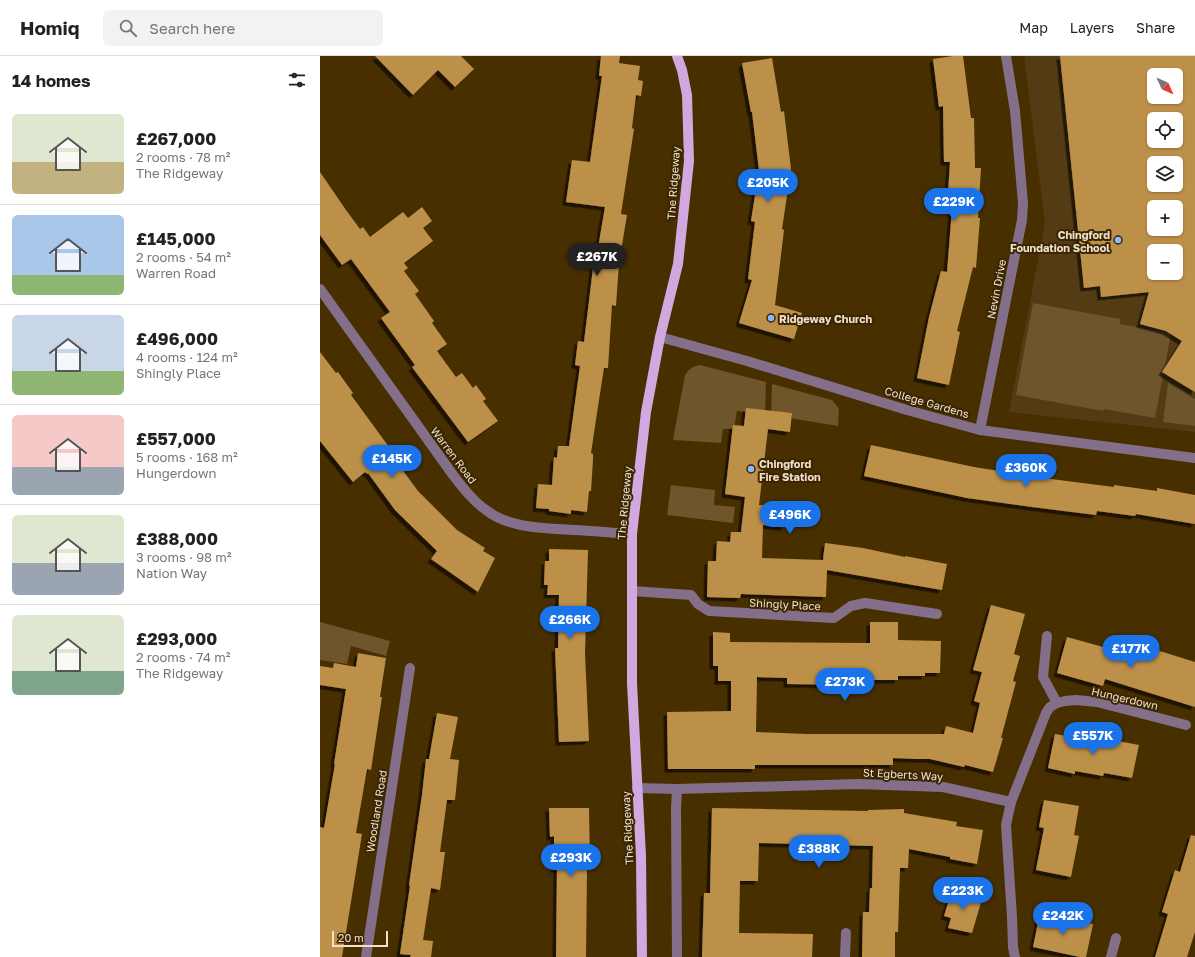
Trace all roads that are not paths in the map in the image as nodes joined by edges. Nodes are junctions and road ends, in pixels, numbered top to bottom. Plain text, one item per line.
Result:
1 (677, 56) edge
2 (1006, 56) edge
3 (320, 289) edge
4 (660, 337) junction
5 (980, 430) junction
6 (1195, 458) edge
7 (632, 534) junction
8 (632, 591) junction
9 (937, 614) dead end
10 (1047, 636) dead end
11 (410, 668) dead end
12 (1057, 703) junction
13 (1186, 725) dead end
14 (637, 788) junction
15 (677, 789) junction
16 (1011, 802) junction
17 (846, 933) dead end
18 (1116, 938) dead end
19 (366, 957) edge
20 (642, 957) edge
21 (677, 957) edge
22 (845, 957) edge
23 (1015, 957) edge
24 (1111, 957) edge

1 - 4 main road, The Ridgeway
2 - 5 street, Nevin Drive
3 - 7 street, Warren Road
4 - 5 street, College Gardens
4 - 7 main road, The Ridgeway
5 - 6 street, College Gardens
7 - 8 main road, The Ridgeway
8 - 9 street, Shingly Place
8 - 14 main road, The Ridgeway
10 - 12 street
11 - 19 street, Woodland Road
12 - 13 street, Hungerdown
12 - 16 street
14 - 15 street, St Egberts Way
14 - 20 main road, The Ridgeway
15 - 16 street, St Egberts Way
15 - 21 street
16 - 23 street
17 - 22 street
18 - 24 street

